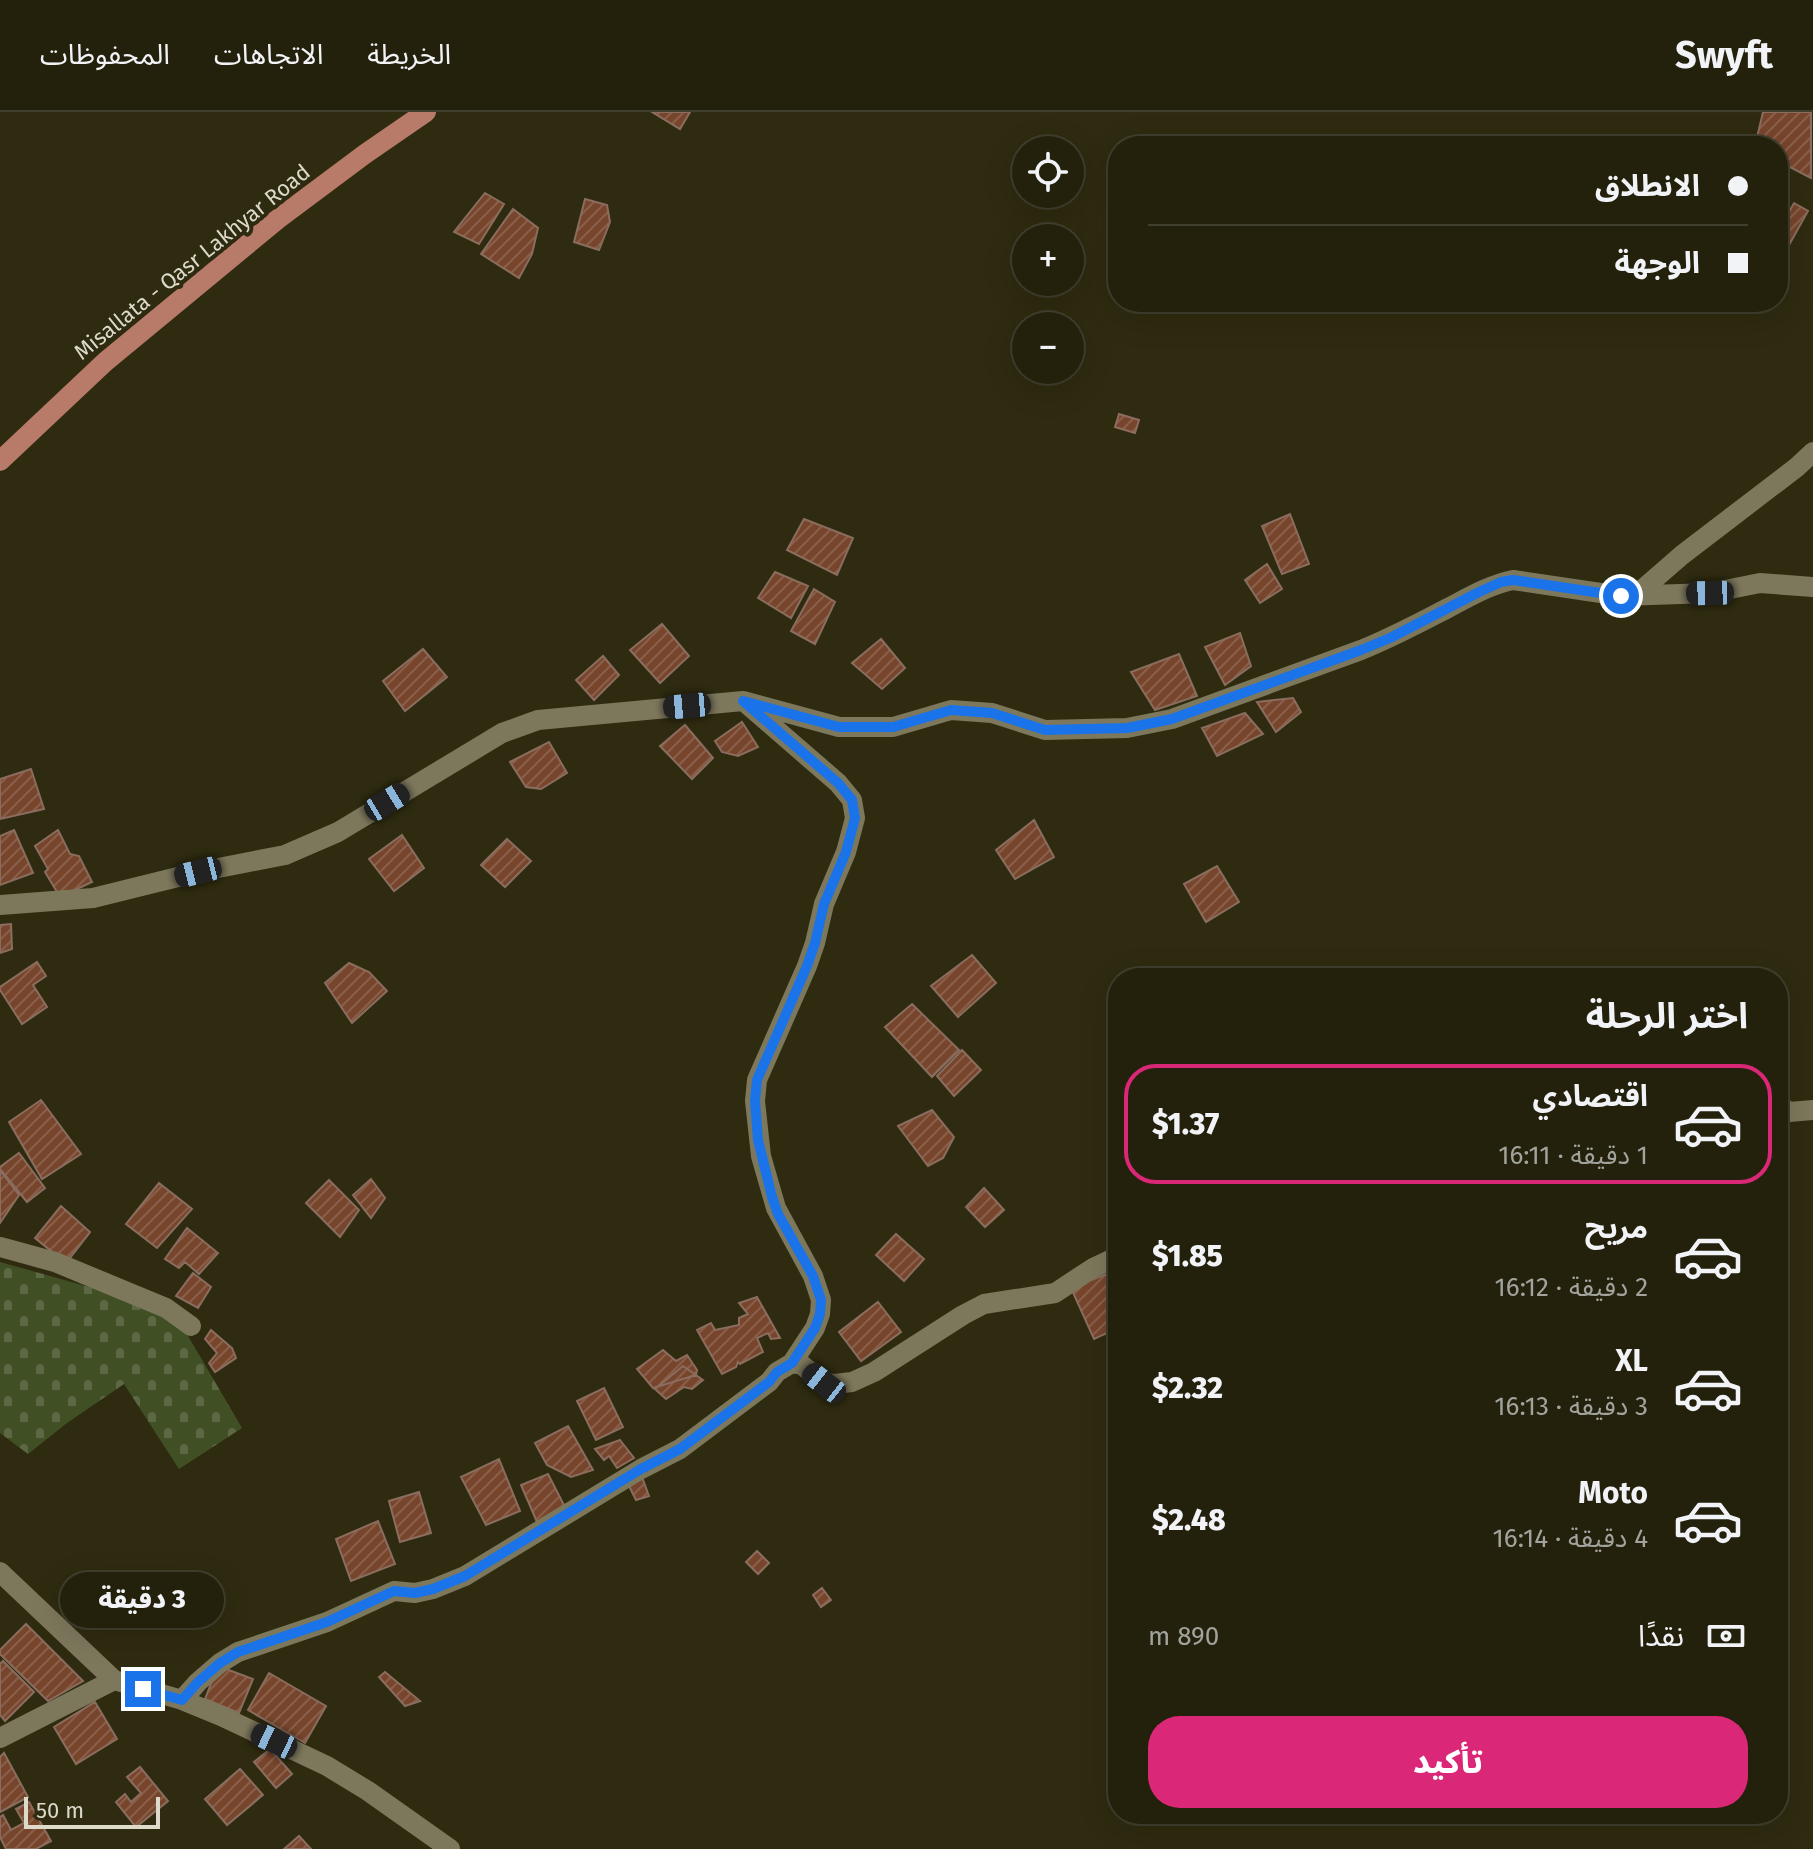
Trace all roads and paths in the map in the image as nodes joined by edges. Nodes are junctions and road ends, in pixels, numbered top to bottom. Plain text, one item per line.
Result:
1 (426, 112) edge
2 (1813, 452) edge
3 (2, 456) edge
4 (1813, 587) edge
5 (1636, 595) junction
6 (743, 701) junction
7 (0, 905) edge
8 (1813, 1110) edge
9 (1788, 1111) edge
10 (0, 1247) edge
11 (1108, 1260) edge
12 (191, 1326) dead end
13 (792, 1363) junction
14 (0, 1572) edge
15 (114, 1680) junction
16 (182, 1700) junction
17 (0, 1738) edge
18 (450, 1849) edge

1 - 3 main road, Misallata - Qasr Lakhyar Road
2 - 5 street
4 - 5 street
5 - 6 street
6 - 7 street
6 - 13 street
8 - 9 street
10 - 12 street
11 - 13 street
13 - 16 street
14 - 15 street
15 - 16 street
15 - 17 street
16 - 18 street

